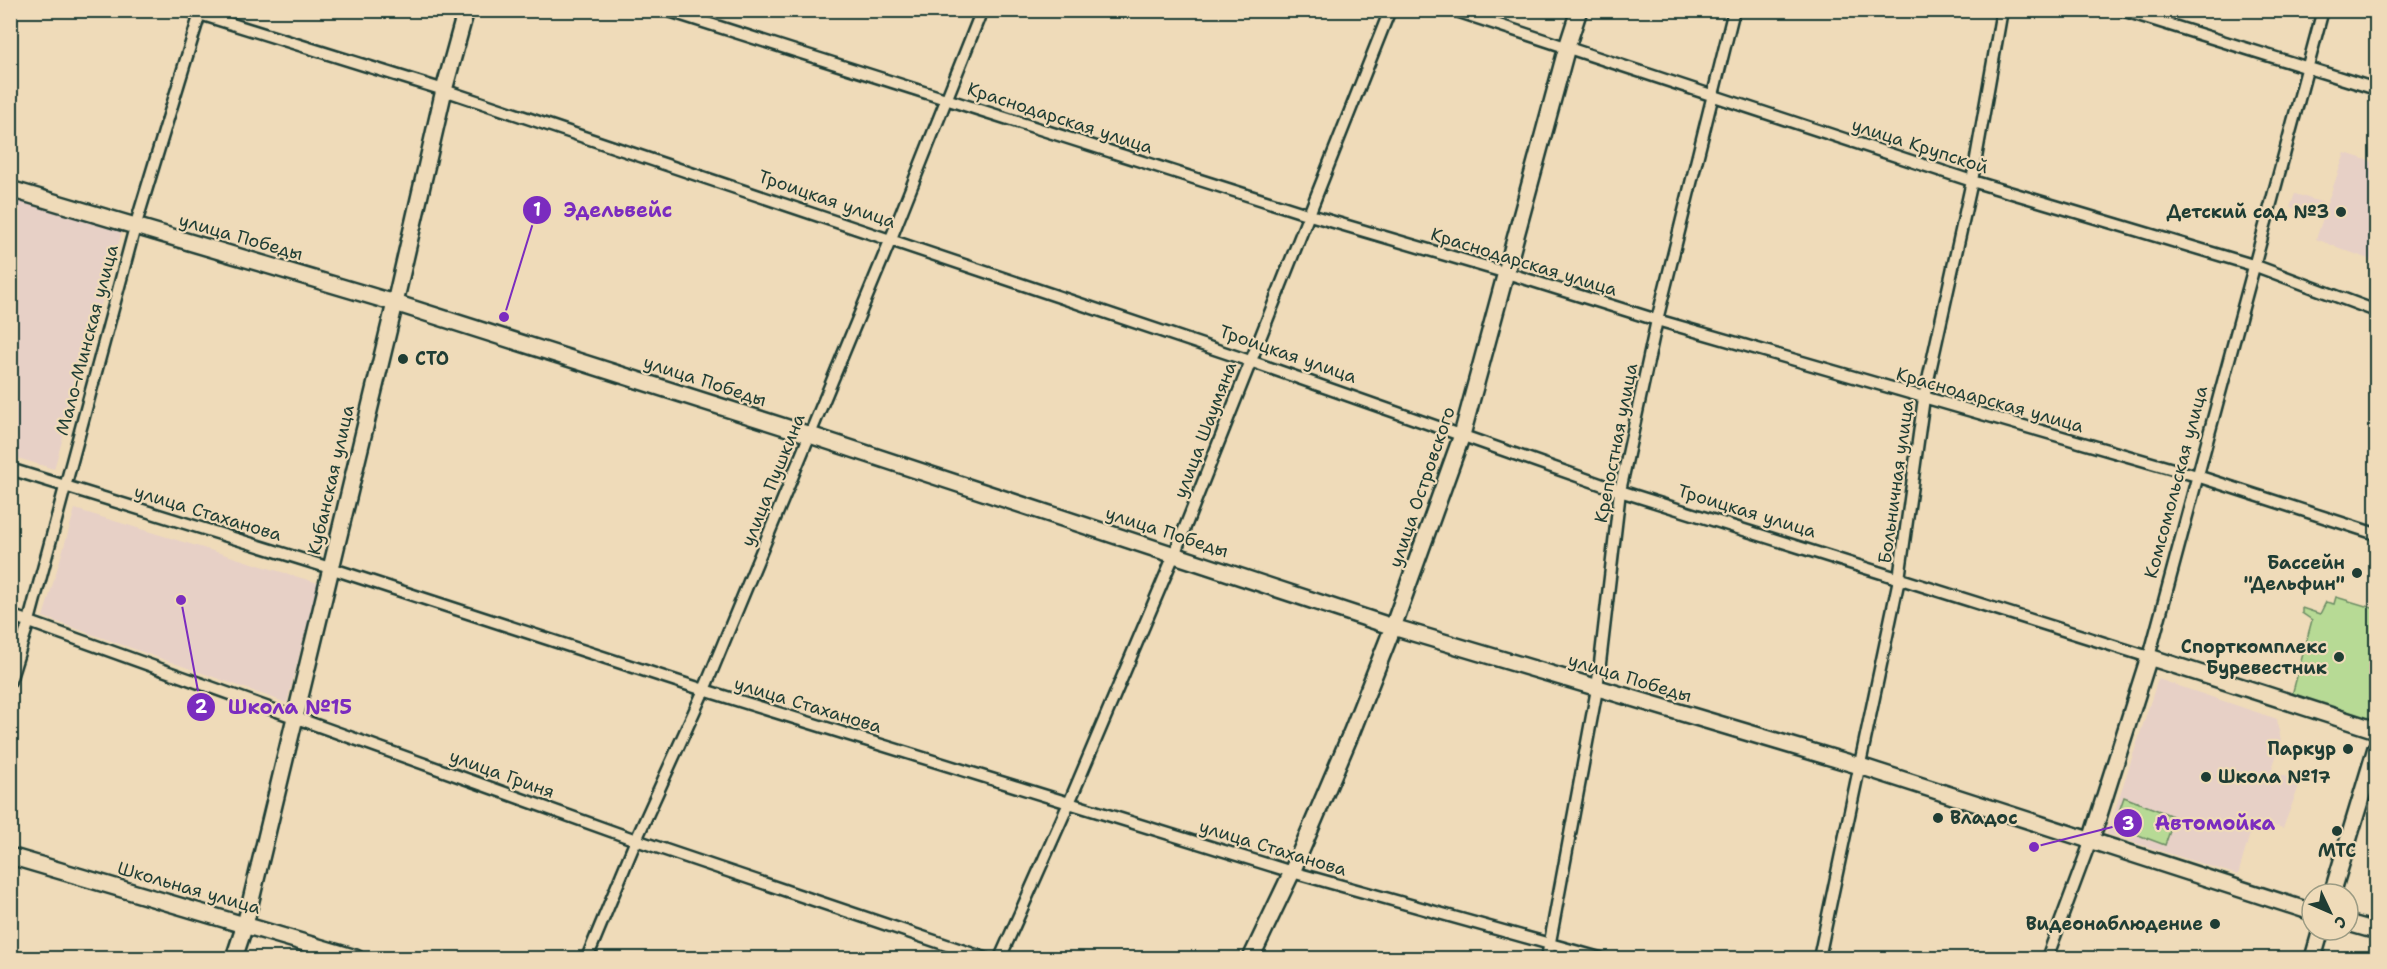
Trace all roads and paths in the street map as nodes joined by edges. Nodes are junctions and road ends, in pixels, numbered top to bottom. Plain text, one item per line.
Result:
1 (187, 10) edge
2 (466, 10) edge
3 (666, 10) edge
4 (982, 10) edge
5 (1390, 10) edge
6 (1453, 10) edge
7 (1579, 10) edge
8 (1734, 10) edge
9 (2002, 10) edge
10 (2122, 10) edge
11 (2323, 10) edge
12 (200, 12) edge
13 (1567, 47) junction
14 (2308, 67) junction
15 (2376, 89) edge
16 (444, 90) junction
17 (1712, 95) junction
18 (947, 99) junction
19 (1972, 181) junction
20 (10, 189) edge
21 (1310, 215) junction
22 (135, 227) junction
23 (890, 241) junction
24 (2256, 266) junction
25 (1507, 273) junction
26 (395, 303) junction
27 (2376, 311) edge
28 (1657, 320) junction
29 (1250, 361) junction
30 (1924, 398) junction
31 (810, 435) junction
32 (1462, 435) junction
33 (10, 469) edge
34 (2197, 476) junction
35 (64, 487) junction
36 (1620, 491) junction
37 (2376, 534) edge
38 (1174, 555) junction
39 (330, 568) junction
40 (1899, 579) junction
41 (10, 615) edge
42 (29, 621) junction
43 (1393, 627) junction
44 (2150, 657) junction
45 (10, 681) edge
46 (1598, 689) junction
47 (704, 690) junction
48 (294, 717) junction
49 (2376, 730) edge
50 (2376, 748) edge
51 (1860, 766) junction
52 (1069, 803) junction
53 (636, 840) junction
54 (2091, 840) junction
55 (10, 856) edge
56 (1292, 872) junction
57 (2336, 882) edge
58 (2300, 908) edge
59 (245, 925) junction
60 (2360, 926) edge
61 (2376, 931) edge
62 (2318, 942) edge
63 (1550, 944) junction
64 (234, 958) edge
65 (356, 958) edge
66 (587, 958) edge
67 (985, 958) edge
68 (999, 958) edge
69 (1251, 958) edge
70 (1547, 958) edge
71 (1600, 958) edge
72 (1819, 958) edge
73 (2047, 958) edge
74 (2313, 958) edge

1 - 12 street, Троицкая улица
2 - 16 street, Кубанская улица
3 - 18 street, Краснодарская улица
4 - 18 street, улица Пушкина
5 - 21 street, улица Шаумяна
6 - 13 street, улица Крупской
7 - 13 street, улица Островского
8 - 17 street, Крепостная улица
9 - 19 street, Больничная улица
10 - 14 street
11 - 14 street, Комсомольская улица
12 - 16 street, Троицкая улица
12 - 22 street, Мало-Минская улица
13 - 17 street, улица Крупской
13 - 25 street, улица Островского
14 - 15 street
14 - 24 street, Комсомольская улица
16 - 23 street, Троицкая улица
16 - 26 street, Кубанская улица
17 - 19 street, улица Крупской
17 - 28 street, Крепостная улица
18 - 21 street, Краснодарская улица
18 - 23 street, улица Пушкина
19 - 24 street, улица Крупской
19 - 30 street, Больничная улица
20 - 22 street, улица Победы
21 - 25 street, Краснодарская улица
21 - 29 street, улица Шаумяна
22 - 26 street, улица Победы
22 - 35 street, Мало-Минская улица
23 - 29 street, Троицкая улица
23 - 31 street, улица Пушкина
24 - 27 street, улица Крупской
24 - 34 street, Комсомольская улица
25 - 28 street, Краснодарская улица
25 - 32 street, улица Островского
26 - 31 street, улица Победы
26 - 39 street, Кубанская улица
28 - 30 street, Краснодарская улица
28 - 36 street, Крепостная улица
29 - 32 street, Троицкая улица
29 - 38 street, улица Шаумяна
30 - 34 street, Краснодарская улица
30 - 40 street, Больничная улица
31 - 38 street, улица Победы
31 - 47 street, улица Пушкина
32 - 36 street, Троицкая улица
32 - 43 street, улица Островского
33 - 35 street, улица Стаханова
34 - 37 street, Краснодарская улица
34 - 44 street, Комсомольская улица
35 - 39 street, улица Стаханова
35 - 42 street, Мало-Минская улица
36 - 40 street, Троицкая улица
36 - 46 street, Крепостная улица
38 - 43 street, улица Победы
38 - 52 street, улица Шаумяна
39 - 47 street, улица Стаханова
39 - 48 street, Кубанская улица
40 - 44 street, Троицкая улица
40 - 51 street, Больничная улица
41 - 42 street, улица Гриня
42 - 45 street, Мало-Минская улица
42 - 48 street, улица Гриня
43 - 46 street, улица Победы
43 - 56 street, улица Островского
44 - 49 street, Троицкая улица
44 - 54 street, Комсомольская улица
46 - 51 street, улица Победы
46 - 63 street, Крепостная улица
47 - 52 street, улица Стаханова
47 - 53 street, улица Пушкина
48 - 53 street, улица Гриня
48 - 59 street, Кубанская улица
50 - 57 street
51 - 54 street, улица Победы
51 - 72 street, Больничная улица
52 - 56 street, улица Стаханова
52 - 68 street, улица Шаумяна
53 - 66 street, улица Пушкина
53 - 67 street, улица Гриня
54 - 58 street, улица Победы
54 - 73 street, Комсомольская улица
55 - 59 street, Школьная улица
56 - 63 street, улица Стаханова
56 - 69 street, улица Островского
59 - 64 street, Кубанская улица
59 - 65 street, Школьная улица
60 - 61 street
62 - 74 street
63 - 70 street, Крепостная улица
63 - 71 street, улица Стаханова

